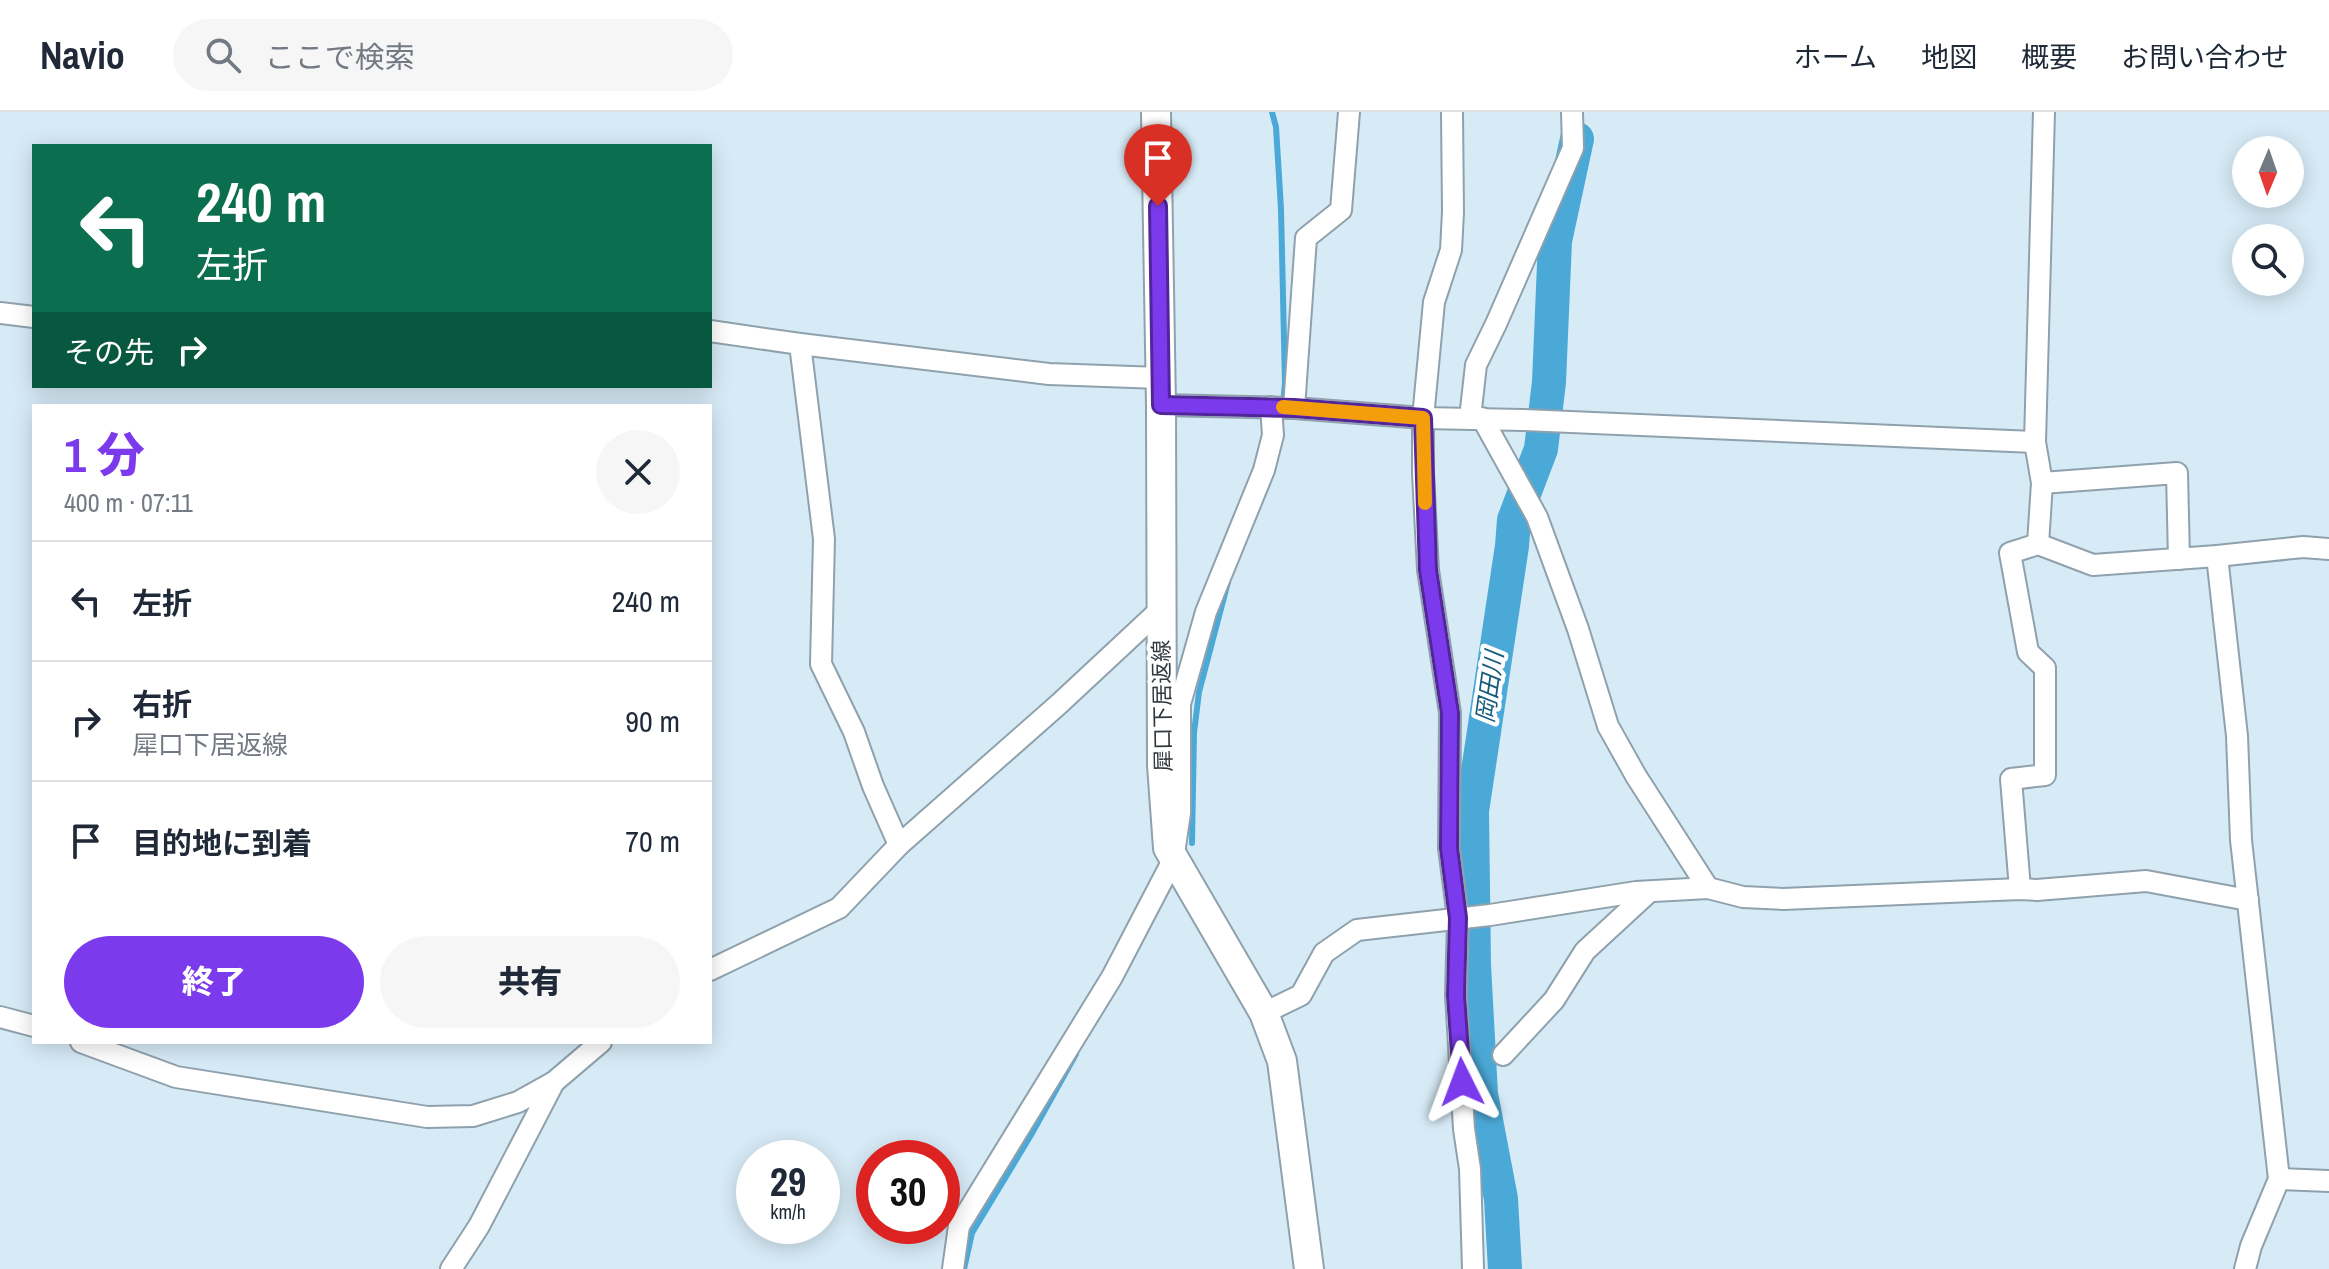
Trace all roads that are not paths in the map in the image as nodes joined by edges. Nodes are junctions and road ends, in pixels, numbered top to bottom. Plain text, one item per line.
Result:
1 (1156, 112) edge
2 (1349, 112) edge
3 (1452, 112) edge
4 (1572, 112) edge
5 (2044, 112) edge
6 (0, 313) edge
7 (32, 317) edge
8 (712, 331) edge
9 (800, 344) junction
10 (1160, 392) junction
11 (1271, 407) junction
12 (1294, 408) junction
13 (1423, 418) junction
14 (1476, 418) junction
15 (2035, 442) junction
16 (2042, 483) junction
17 (2038, 544) junction
18 (2329, 549) edge
19 (2217, 556) junction
20 (2179, 559) junction
21 (1161, 609) junction
22 (899, 845) junction
23 (1173, 860) junction
24 (1708, 888) junction
25 (2020, 889) junction
26 (1649, 892) junction
27 (2248, 900) junction
28 (1458, 918) junction
29 (712, 969) edge
30 (1264, 1013) junction
31 (0, 1017) edge
32 (32, 1025) edge
33 (86, 1044) edge
34 (599, 1044) edge
35 (1503, 1055) dead end
36 (554, 1082) junction
37 (2279, 1179) junction
38 (2329, 1181) edge
39 (451, 1269) edge
40 (953, 1269) edge
41 (1309, 1269) edge
42 (1473, 1269) edge
43 (2245, 1269) edge

1 - 10 main road, 犀口下居返線
2 - 12 street
3 - 13 street
4 - 14 street
5 - 15 street
6 - 7 street
8 - 9 street
9 - 10 street
9 - 22 street
10 - 11 street
10 - 21 main road, 犀口下居返線
11 - 12 street
11 - 23 street
12 - 13 street
13 - 14 street
13 - 28 street
14 - 15 street
14 - 24 street
15 - 16 street
16 - 17 street
16 - 20 street
17 - 20 street
17 - 25 street
18 - 19 street
19 - 20 street
19 - 27 street
21 - 22 street
21 - 23 main road, 犀口下居返線
22 - 29 street
23 - 30 main road, 犀口下居返線
23 - 40 street
24 - 25 street
24 - 26 street
25 - 27 street
26 - 28 street
26 - 35 street
27 - 37 street
28 - 30 street
28 - 42 street
30 - 41 main road, 犀口下居返線
31 - 32 street
33 - 36 street
34 - 36 street
36 - 39 street
37 - 38 street
37 - 43 street

